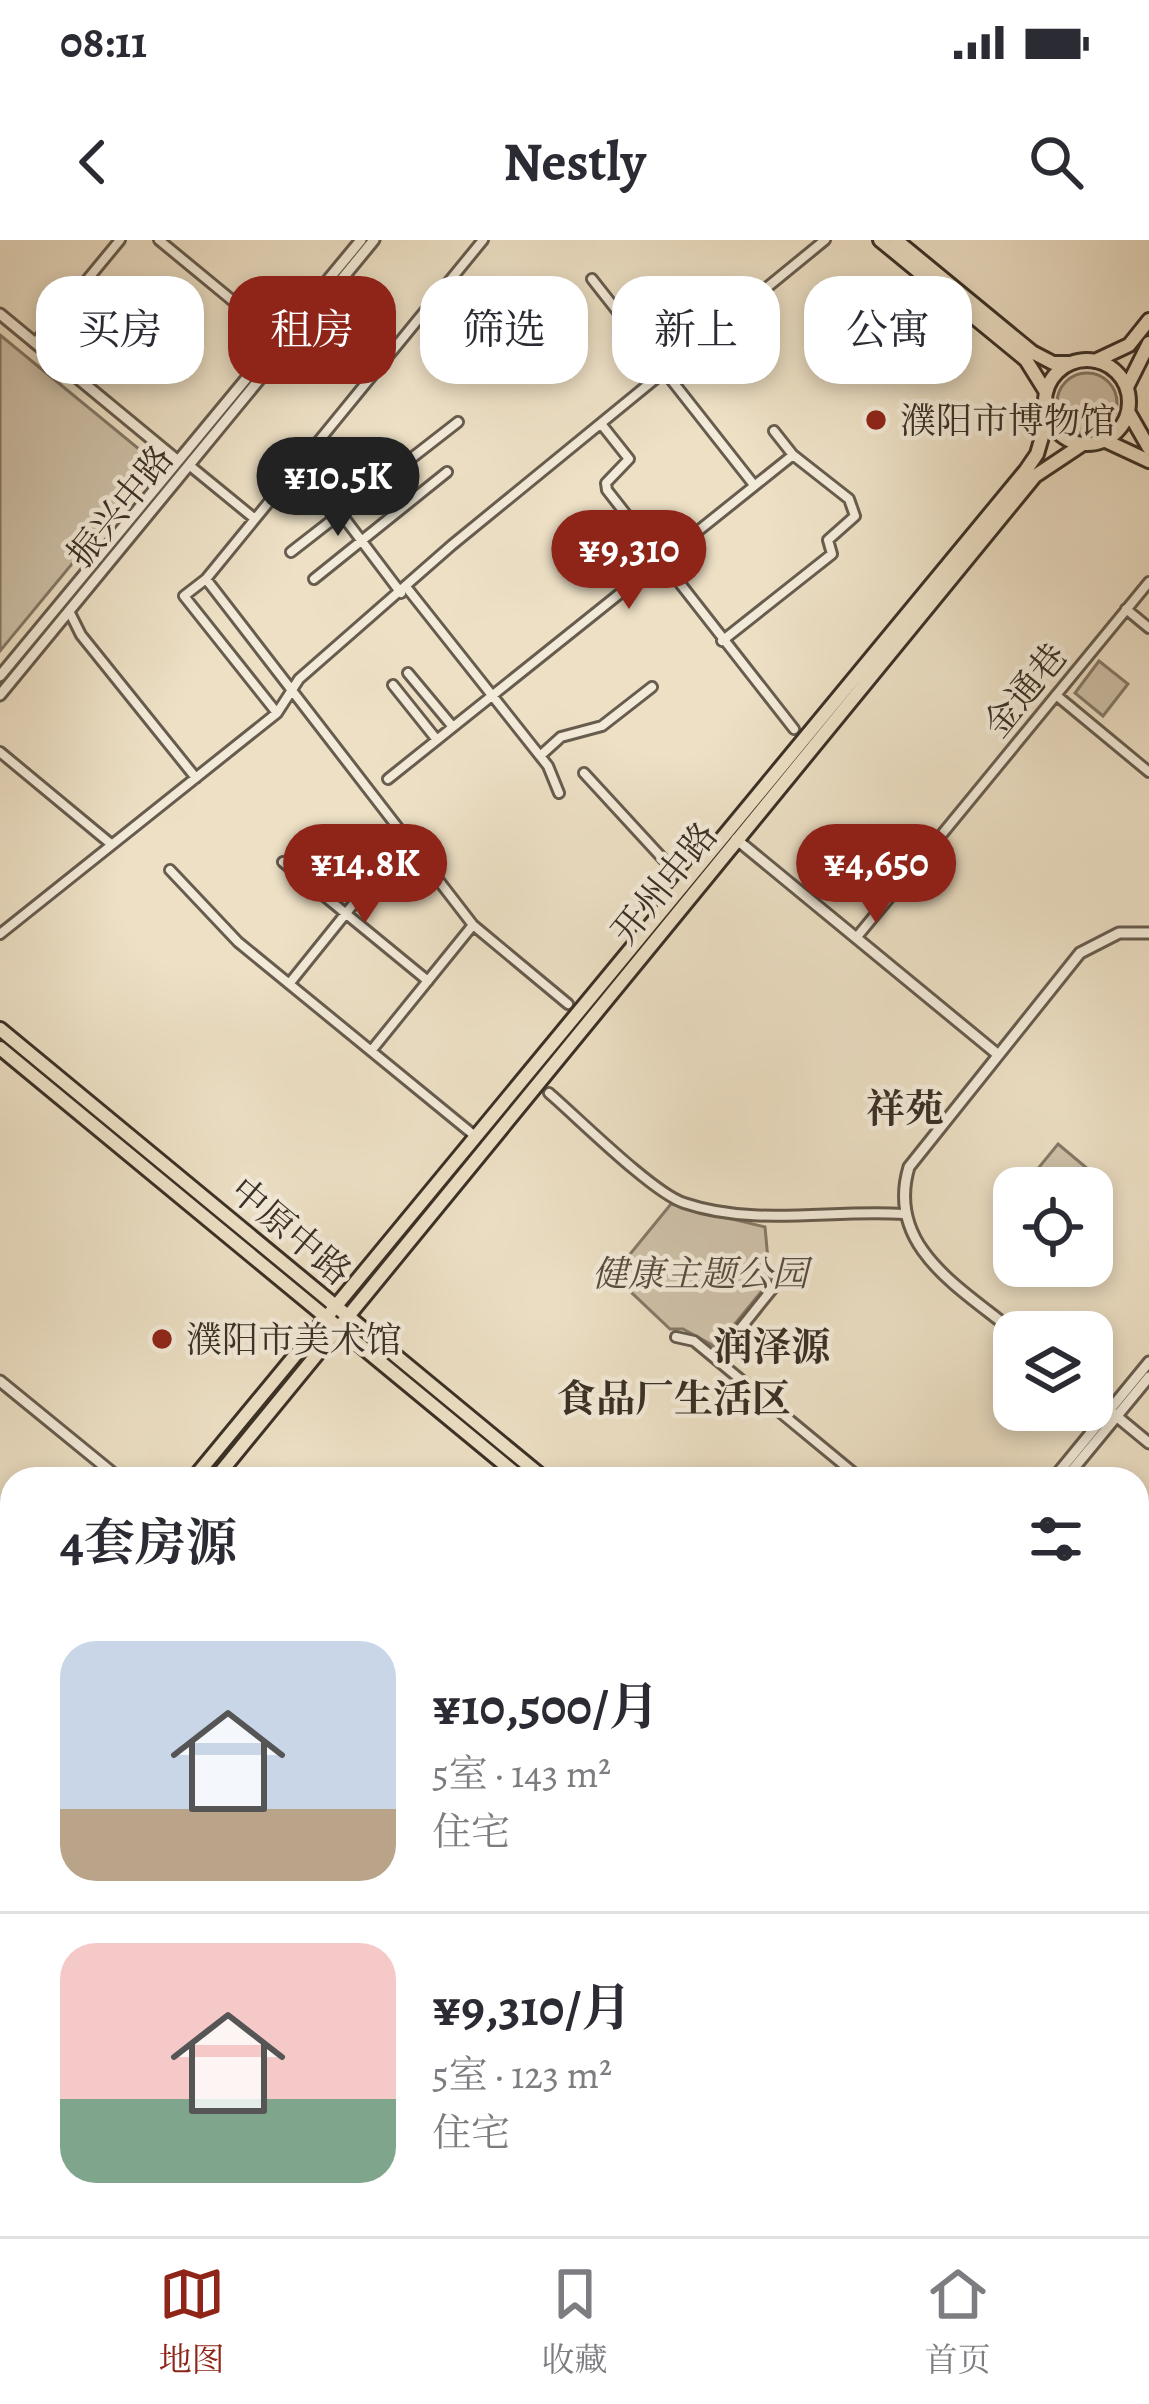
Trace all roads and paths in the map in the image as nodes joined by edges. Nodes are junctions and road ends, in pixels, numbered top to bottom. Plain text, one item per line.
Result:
1 (120, 240) edge
2 (159, 240) edge
3 (361, 240) edge
4 (374, 240) edge
5 (483, 240) edge
6 (825, 240) edge
7 (880, 240) edge
8 (896, 240) edge
9 (331, 276) edge
10 (780, 277) edge
11 (592, 279) dead end
12 (228, 297) edge
13 (612, 303) edge
14 (0, 314) edge
15 (1149, 320) edge
16 (35, 343) junction
17 (1149, 343) edge
18 (1094, 361) junction
19 (1073, 363) junction
20 (245, 384) edge
21 (651, 384) edge
22 (678, 384) edge
23 (1127, 388) junction
24 (1046, 393) junction
25 (1129, 410) junction
26 (1048, 416) junction
27 (458, 422) dead end
28 (602, 424) junction
29 (774, 431) dead end
30 (1104, 441) junction
31 (1083, 444) junction
32 (1149, 448) edge
33 (793, 455) junction
34 (1149, 461) edge
35 (302, 462) junction
36 (184, 463) junction
37 (447, 472) dead end
38 (754, 485) junction
39 (343, 512) junction
40 (255, 519) junction
41 (363, 539) junction
42 (291, 552) dead end
43 (658, 560) junction
44 (206, 579) junction
45 (314, 579) dead end
46 (1149, 581) edge
47 (404, 590) junction
48 (1126, 609) junction
49 (69, 611) junction
50 (1149, 628) edge
51 (722, 640) junction
52 (408, 674) dead end
53 (0, 676) edge
54 (393, 685) dead end
55 (652, 687) dead end
56 (292, 688) junction
57 (0, 695) edge
58 (1056, 695) junction
59 (492, 696) junction
60 (277, 713) junction
61 (452, 728) junction
62 (794, 729) dead end
63 (437, 740) junction
64 (0, 752) edge
65 (540, 756) junction
66 (1149, 772) edge
67 (584, 773) dead end
68 (196, 778) junction
69 (388, 779) dead end
70 (559, 794) dead end
71 (733, 837) junction
72 (406, 840) junction
73 (111, 844) junction
74 (283, 862) dead end
75 (170, 870) dead end
76 (676, 873) dead end
77 (346, 915) junction
78 (473, 925) junction
79 (1149, 933) edge
80 (0, 934) edge
81 (856, 938) junction
82 (428, 981) junction
83 (289, 984) junction
84 (568, 1004) dead end
85 (0, 1029) edge
86 (0, 1048) edge
87 (371, 1051) junction
88 (996, 1053) junction
89 (548, 1093) dead end
90 (476, 1137) junction
91 (904, 1214) junction
92 (777, 1283) dead end
93 (330, 1311) junction
94 (993, 1315) edge
95 (343, 1322) junction
96 (676, 1337) dead end
97 (716, 1359) junction
98 (1149, 1362) edge
99 (1149, 1377) edge
100 (0, 1381) edge
101 (1113, 1413) junction
102 (1097, 1431) edge
103 (1100, 1431) edge
104 (1149, 1443) edge
105 (105, 1467) edge
106 (203, 1467) edge
107 (225, 1467) edge
108 (508, 1467) edge
109 (530, 1467) edge
110 (846, 1467) edge
111 (1064, 1467) edge
112 (1074, 1467) edge

1 - 16 street
2 - 12 street
3 - 9 street, 振兴中路
4 - 36 street, 振兴中路
5 - 35 street
6 - 10 street
7 - 24 main road
8 - 19 main road
11 - 13 street
14 - 16 street
15 - 18 main road
16 - 36 street
17 - 23 main road
18 - 19 main road
18 - 23 main road
19 - 24 main road
20 - 36 street, 振兴中路
21 - 28 street
22 - 38 street
23 - 25 main road
24 - 26 main road
25 - 30 main road
25 - 32 main road
26 - 31 main road
26 - 71 main road, 开州中路
27 - 39 street
28 - 43 street
28 - 47 street
29 - 33 street
30 - 31 main road
30 - 34 main road
31 - 71 main road, 开州中路
33 - 38 street
33 - 51 street
35 - 39 street
35 - 40 street
36 - 40 street
36 - 49 street, 振兴中路
36 - 53 street, 振兴中路
37 - 41 street
38 - 43 street
39 - 41 street
39 - 42 street
40 - 44 street
41 - 45 street
41 - 47 street
43 - 51 street
43 - 59 street
44 - 56 street
44 - 60 street
46 - 48 street, 金通巷
47 - 56 street
47 - 59 street
48 - 50 street
48 - 58 street, 金通巷
49 - 57 street, 振兴中路
49 - 68 street
51 - 62 street
52 - 61 street
54 - 63 street
55 - 65 street
56 - 60 street
56 - 72 street
58 - 66 street
58 - 81 street, 金通巷
59 - 61 street
59 - 65 street
60 - 68 street
61 - 63 street
63 - 69 street
64 - 73 street
65 - 70 street
67 - 76 street
68 - 73 street
71 - 81 street
71 - 90 main road, 开州中路
71 - 95 main road, 开州中路
72 - 77 street
72 - 78 street
73 - 80 street
74 - 77 street
75 - 83 street
77 - 82 street
77 - 83 street
78 - 82 street
78 - 84 street
79 - 88 street
81 - 88 street
82 - 87 street
83 - 87 street
85 - 93 main road, 中原中路
86 - 93 main road, 中原中路
87 - 90 street
88 - 91 street
89 - 91 street
90 - 93 main road, 开州中路
91 - 94 street
92 - 97 street
93 - 95 main road, 中原中路
93 - 106 main road, 开州中路
95 - 107 main road, 开州中路
95 - 108 main road, 中原中路
95 - 109 main road, 中原中路
96 - 97 street
97 - 110 street
98 - 101 street
99 - 101 street
100 - 105 street
101 - 104 street
102 - 111 street
103 - 112 street

